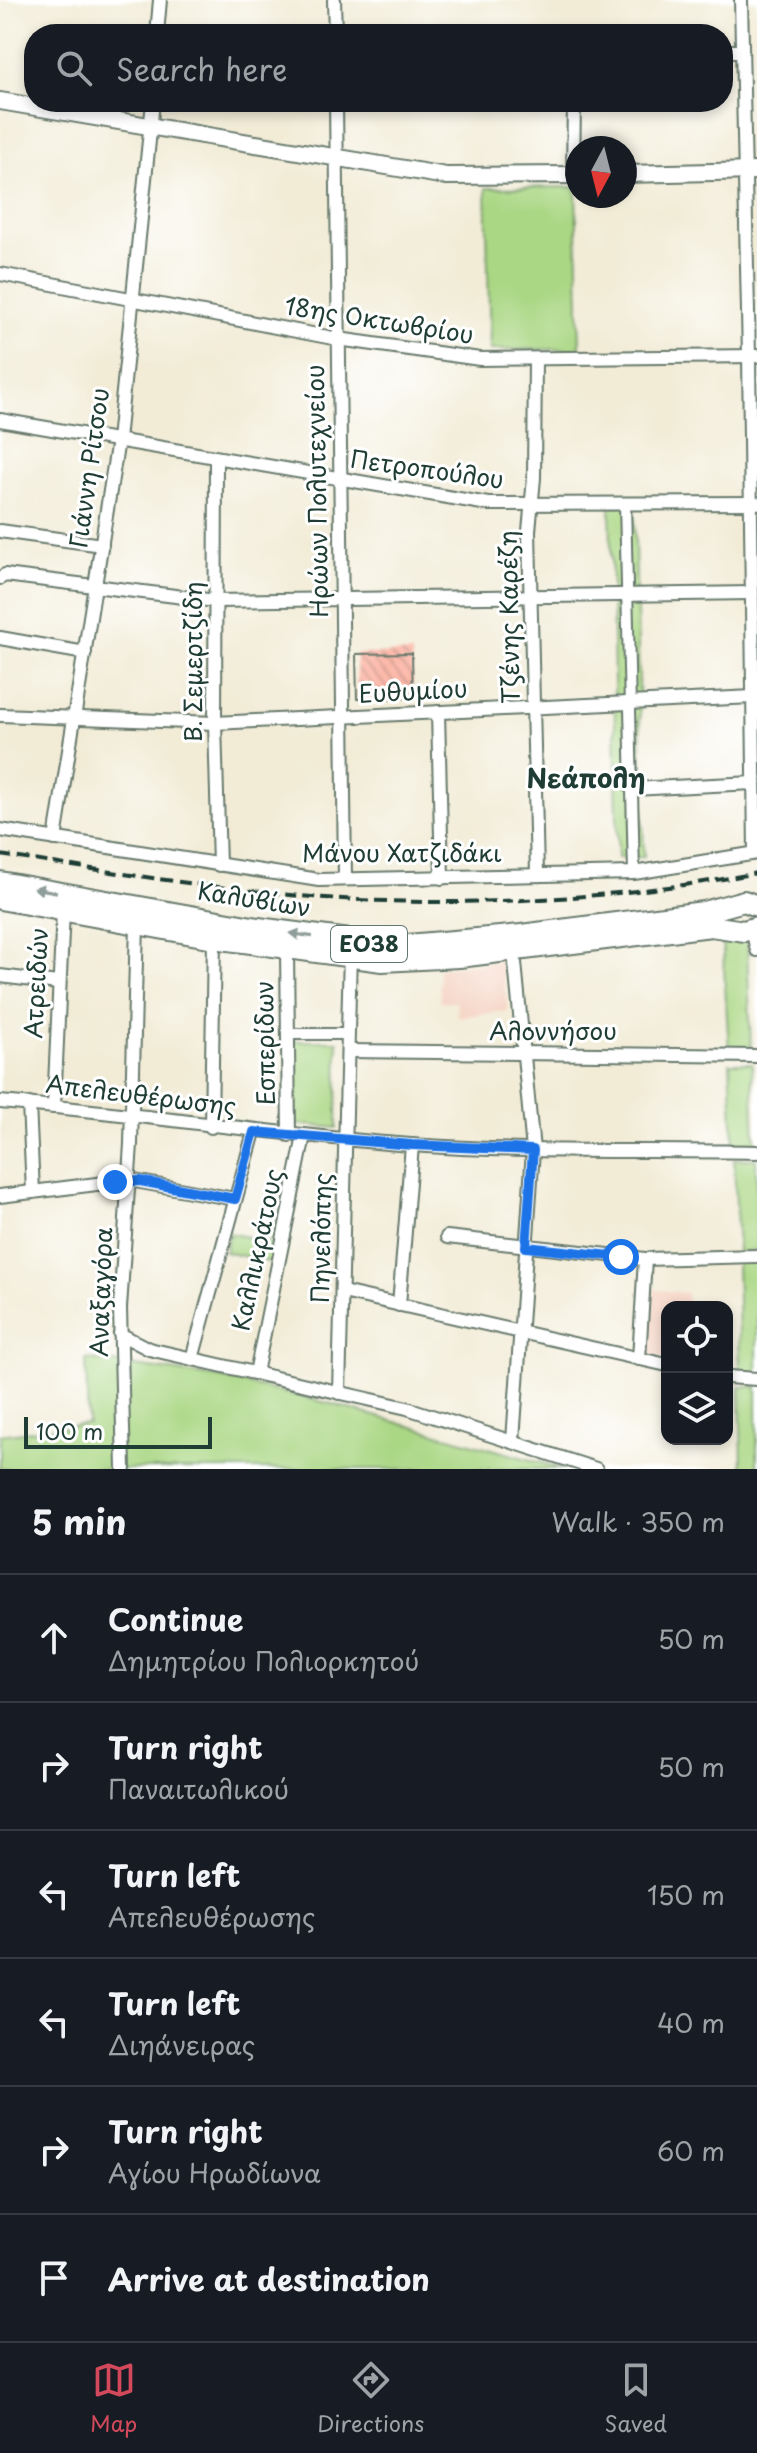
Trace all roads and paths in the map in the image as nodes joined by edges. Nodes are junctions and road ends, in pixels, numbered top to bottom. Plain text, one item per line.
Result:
1 (160, 0) edge
2 (334, 0) edge
3 (741, 0) edge
4 (158, 24) edge
5 (335, 24) edge
6 (741, 34) junction
7 (757, 34) edge
8 (733, 51) edge
9 (742, 51) junction
10 (0, 101) edge
11 (24, 105) edge
12 (63, 112) edge
13 (152, 112) edge
14 (336, 112) edge
15 (574, 112) edge
16 (150, 127) junction
17 (574, 136) edge
18 (337, 159) junction
19 (751, 171) edge
20 (637, 174) edge
21 (565, 175) edge
22 (752, 259) edge
23 (0, 274) edge
24 (132, 298) junction
25 (338, 339) junction
26 (753, 356) edge
27 (535, 359) junction
28 (0, 420) edge
29 (118, 440) junction
30 (216, 459) junction
31 (340, 480) junction
32 (625, 503) junction
33 (754, 503) edge
34 (531, 504) junction
35 (0, 531) edge
36 (102, 545) junction
37 (2, 576) edge
38 (95, 586) junction
39 (752, 593) junction
40 (626, 595) junction
41 (531, 597) junction
42 (343, 600) junction
43 (216, 601) junction
44 (0, 638) edge
45 (85, 653) junction
46 (755, 691) edge
47 (629, 703) junction
48 (534, 707) junction
49 (438, 712) junction
50 (0, 715) edge
51 (75, 718) junction
52 (343, 718) junction
53 (215, 723) junction
54 (754, 783) junction
55 (632, 789) junction
56 (0, 830) edge
57 (55, 839) junction
58 (756, 853) edge
59 (219, 865) junction
60 (634, 873) junction
61 (537, 875) junction
62 (442, 878) junction
63 (345, 879) junction
64 (0, 882) edge
65 (0, 899) edge
66 (751, 903) edge
67 (63, 910) junction
68 (137, 924) junction
69 (753, 932) edge
70 (214, 938) junction
71 (287, 950) junction
72 (350, 950) junction
73 (514, 952) junction
74 (0, 976) edge
75 (58, 983) junction
76 (289, 1034) junction
77 (348, 1034) junction
78 (348, 1051) junction
79 (524, 1054) junction
80 (757, 1056) edge
81 (0, 1102) edge
82 (29, 1104) junction
83 (54, 1107) junction
84 (131, 1117) junction
85 (211, 1127) junction
86 (254, 1132) junction
87 (289, 1135) junction
88 (304, 1136) junction
89 (346, 1140) junction
90 (412, 1145) junction
91 (533, 1150) junction
92 (757, 1152) edge
93 (129, 1180) junction
94 (33, 1192) junction
95 (0, 1196) edge
96 (235, 1199) junction
97 (447, 1237) dead end
98 (526, 1247) junction
99 (757, 1256) edge
100 (645, 1259) junction
101 (343, 1292) junction
102 (399, 1305) junction
103 (520, 1333) junction
104 (120, 1334) junction
105 (192, 1359) junction
106 (639, 1359) junction
107 (661, 1364) edge
108 (256, 1373) junction
109 (733, 1377) edge
110 (757, 1379) edge
111 (339, 1393) junction
112 (513, 1441) junction
113 (124, 1469) edge
114 (596, 1469) edge

1 - 4 street
2 - 5 street
3 - 6 street
6 - 7 street
6 - 9 street
8 - 9 street
9 - 19 street
10 - 11 street
12 - 16 street
13 - 16 street, Γιάννη Ρίτσου
14 - 18 street, Ηρώων Πολυτεχνείου
15 - 17 street
16 - 18 street
16 - 24 street, Γιάννη Ρίτσου
18 - 21 street
18 - 25 street, Ηρώων Πολυτεχνείου
19 - 20 street
19 - 22 street
22 - 26 street
23 - 24 street, 18ης Οκτωβρίου
24 - 25 street, 18ης Οκτωβρίου
24 - 29 street, Γιάννη Ρίτσου
25 - 27 street, 18ης Οκτωβρίου
25 - 31 street, Ηρώων Πολυτεχνείου
26 - 27 street, 18ης Οκτωβρίου
26 - 33 street
27 - 34 street, Τζένης Καρέζη
28 - 29 street, Πετροπούλου
29 - 30 street, Πετροπούλου
29 - 36 street, Γιάννη Ρίτσου
30 - 31 street, Πετροπούλου
30 - 43 street, Β. Σεμερτζίδη
31 - 34 street, Πετροπούλου
31 - 42 street, Ηρώων Πολυτεχνείου
32 - 33 street, Πετροπούλου
32 - 34 street, Πετροπούλου
32 - 40 street
33 - 39 street
34 - 41 street, Τζένης Καρέζη
35 - 36 street
36 - 38 street, Γιάννη Ρίτσου
37 - 38 street
38 - 43 street
38 - 45 street, Γιάννη Ρίτσου
39 - 40 street
39 - 46 street
40 - 41 street
40 - 47 street
41 - 42 street
41 - 48 street, Τζένης Καρέζη
42 - 43 street
42 - 52 street, Ηρώων Πολυτεχνείου
43 - 53 street, Β. Σεμερτζίδη
44 - 45 street
45 - 51 street, Γιάννη Ρίτσου
46 - 47 street, Ευθυμίου
46 - 54 street
47 - 48 street, Ευθυμίου
47 - 55 street
48 - 49 street, Ευθυμίου
48 - 61 street, Τζένης Καρέζη
49 - 52 street, Ευθυμίου
49 - 62 street
50 - 51 street, Ευθυμίου
51 - 53 street, Ευθυμίου
51 - 57 street, Γιάννη Ρίτσου
52 - 53 street, Ευθυμίου
52 - 63 street, Ηρώων Πολυτεχνείου
53 - 59 street, Β. Σεμερτζίδη
54 - 55 street
54 - 58 street
55 - 60 street
56 - 57 street, Μάνου Χατζιδάκι
57 - 59 street, Μάνου Χατζιδάκι
58 - 60 street, Μάνου Χατζιδάκι
59 - 63 street, Μάνου Χατζιδάκι
60 - 61 street, Μάνου Χατζιδάκι
61 - 62 street, Μάνου Χατζιδάκι
62 - 63 street, Μάνου Χατζιδάκι
72 -> 64 main road, Καλυβίων / ΕΟ38
65 - 67 main road, Καλυβίων / ΕΟ38
66 - 69 main road, ΕΟ38
66 - 72 main road, Καλυβίων / ΕΟ38
67 - 68 main road, Καλυβίων / ΕΟ38
67 - 75 street, Ατρειδών
68 - 70 main road, Καλυβίων / ΕΟ38
68 - 84 street, Αναξαγόρα
69 - 73 main road, Καλυβίων / ΕΟ38
70 - 71 main road, Καλυβίων / ΕΟ38
70 - 85 street
71 - 72 main road, Καλυβίων / ΕΟ38
71 - 76 street, Εσπερίδων
72 - 73 main road, Καλυβίων / ΕΟ38
72 - 77 street, Πηνελόπης
73 - 79 street
74 - 75 street
75 - 83 street, Ατρειδών
76 - 77 street
76 - 87 street, Εσπερίδων
77 - 78 street, Πηνελόπης
78 - 79 street, Αλοννήσου
78 - 89 street, Πηνελόπης
79 - 80 street, Αλοννήσου
79 - 91 street
81 - 82 street, Απελευθέρωσης
82 - 83 street, Απελευθέρωσης
82 - 94 street
83 - 84 street, Απελευθέρωσης
84 - 85 street, Απελευθέρωσης
84 - 93 street, Αναξαγόρα
85 - 86 street, Απελευθέρωσης
86 - 87 street, Απελευθέρωσης
86 - 96 street
87 - 88 street, Απελευθέρωσης
88 - 89 street, Απελευθέρωσης
88 - 108 street, Καλλικράτους
89 - 90 street, Απελευθέρωσης
89 - 101 street, Πηνελόπης
90 - 91 street, Απελευθέρωσης
90 - 102 street
91 - 92 street, Απελευθέρωσης
91 - 98 street
93 - 94 street
93 - 96 street
93 - 104 street, Αναξαγόρα
94 - 95 street
96 - 105 street
97 - 98 street
98 - 100 street
98 - 103 street
99 - 100 street
100 - 106 street
101 - 102 street
101 - 111 street, Πηνελόπης
102 - 103 street
103 - 106 street
103 - 112 street
104 - 105 street
104 - 113 street, Αναξαγόρα
105 - 108 street
106 - 107 street
108 - 111 street
109 - 110 street
111 - 112 street
112 - 114 street

